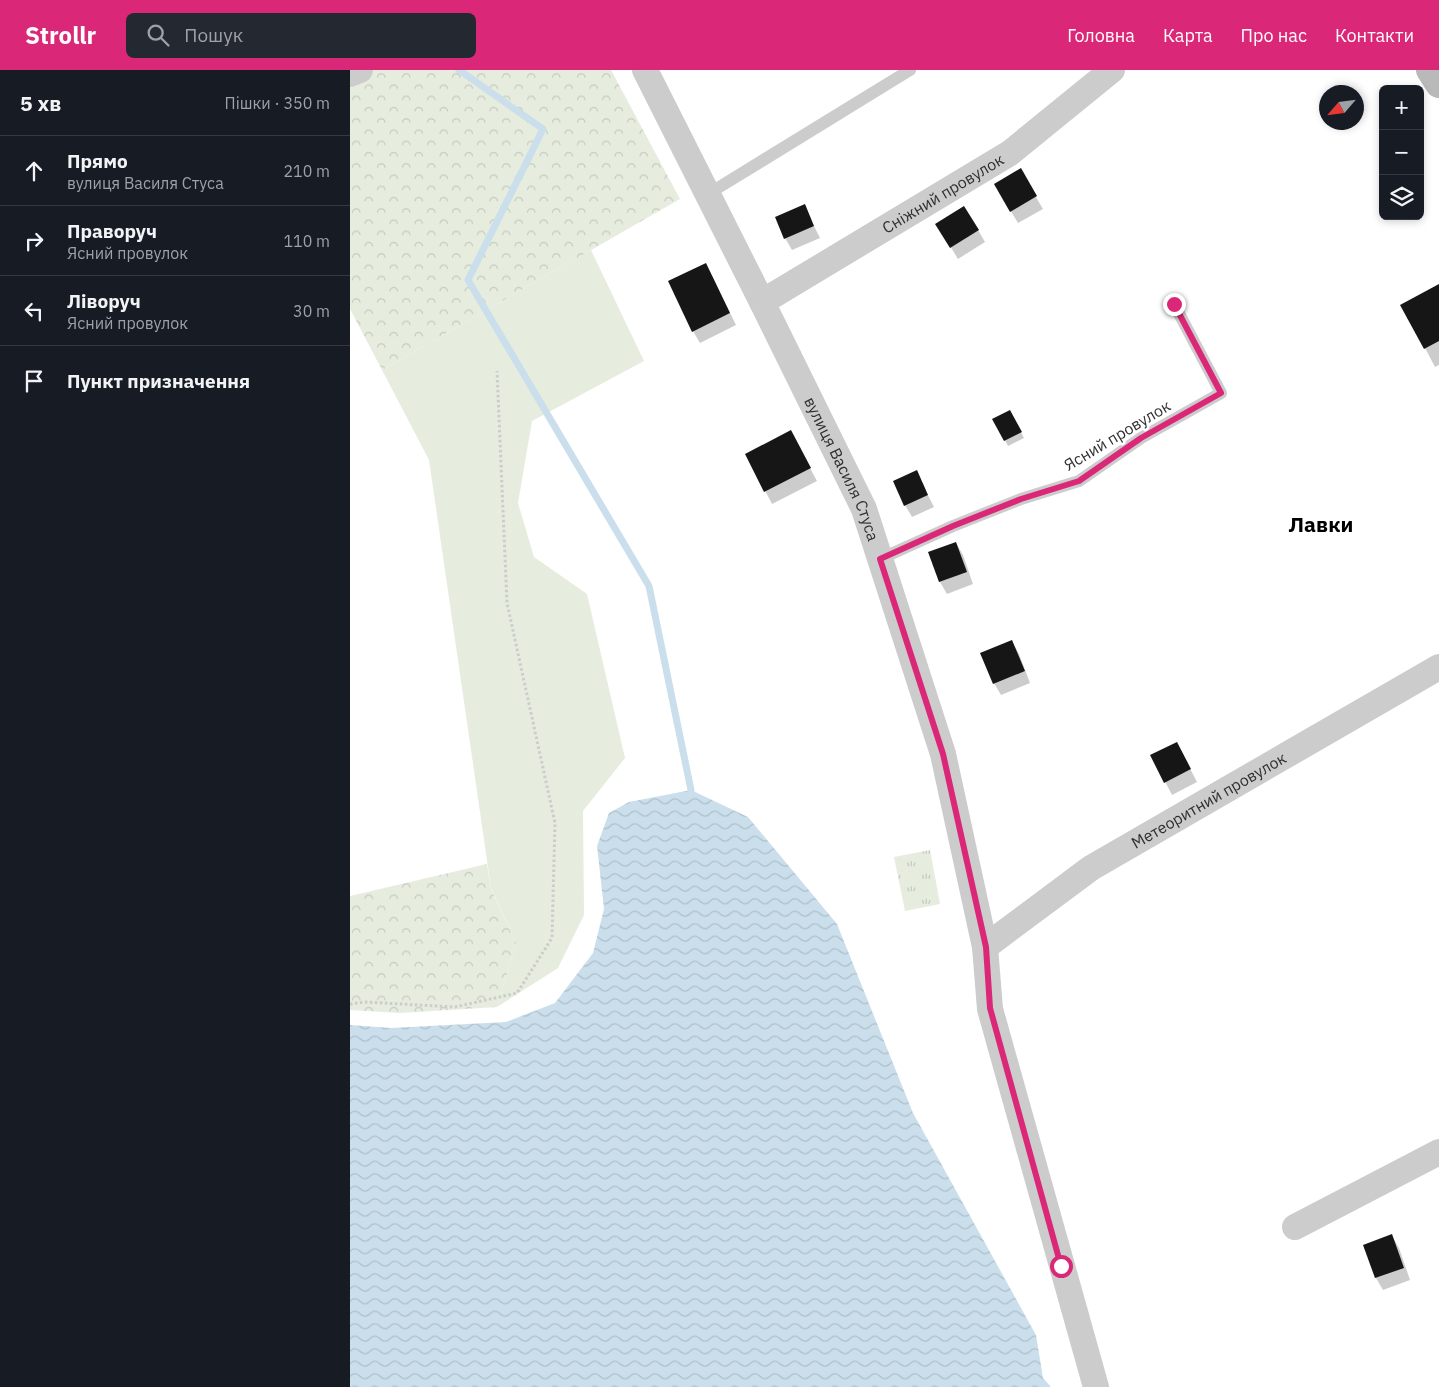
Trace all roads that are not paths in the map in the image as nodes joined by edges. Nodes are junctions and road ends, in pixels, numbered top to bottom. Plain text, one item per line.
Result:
1 (360, 70) edge
2 (645, 70) edge
3 (910, 70) edge
4 (1112, 70) edge
5 (1430, 70) edge
6 (350, 74) edge
7 (1439, 84) edge
8 (708, 194) junction
9 (762, 302) junction
10 (1174, 304) dead end
11 (880, 559) junction
12 (1439, 667) edge
13 (986, 947) junction
14 (1439, 1152) edge
15 (1295, 1227) dead end
16 (1096, 1387) edge

1 - 6 street
2 - 8 street, вулиця Василя Стуса
3 - 8 lane
4 - 9 street, Сніжний провулок
5 - 7 street
8 - 9 street, вулиця Василя Стуса
9 - 11 street, вулиця Василя Стуса
10 - 11 lane, Ясний провулок
11 - 13 street, вулиця Василя Стуса
12 - 13 street, Метеоритний провулок
13 - 16 street, вулиця Василя Стуса
14 - 15 street

